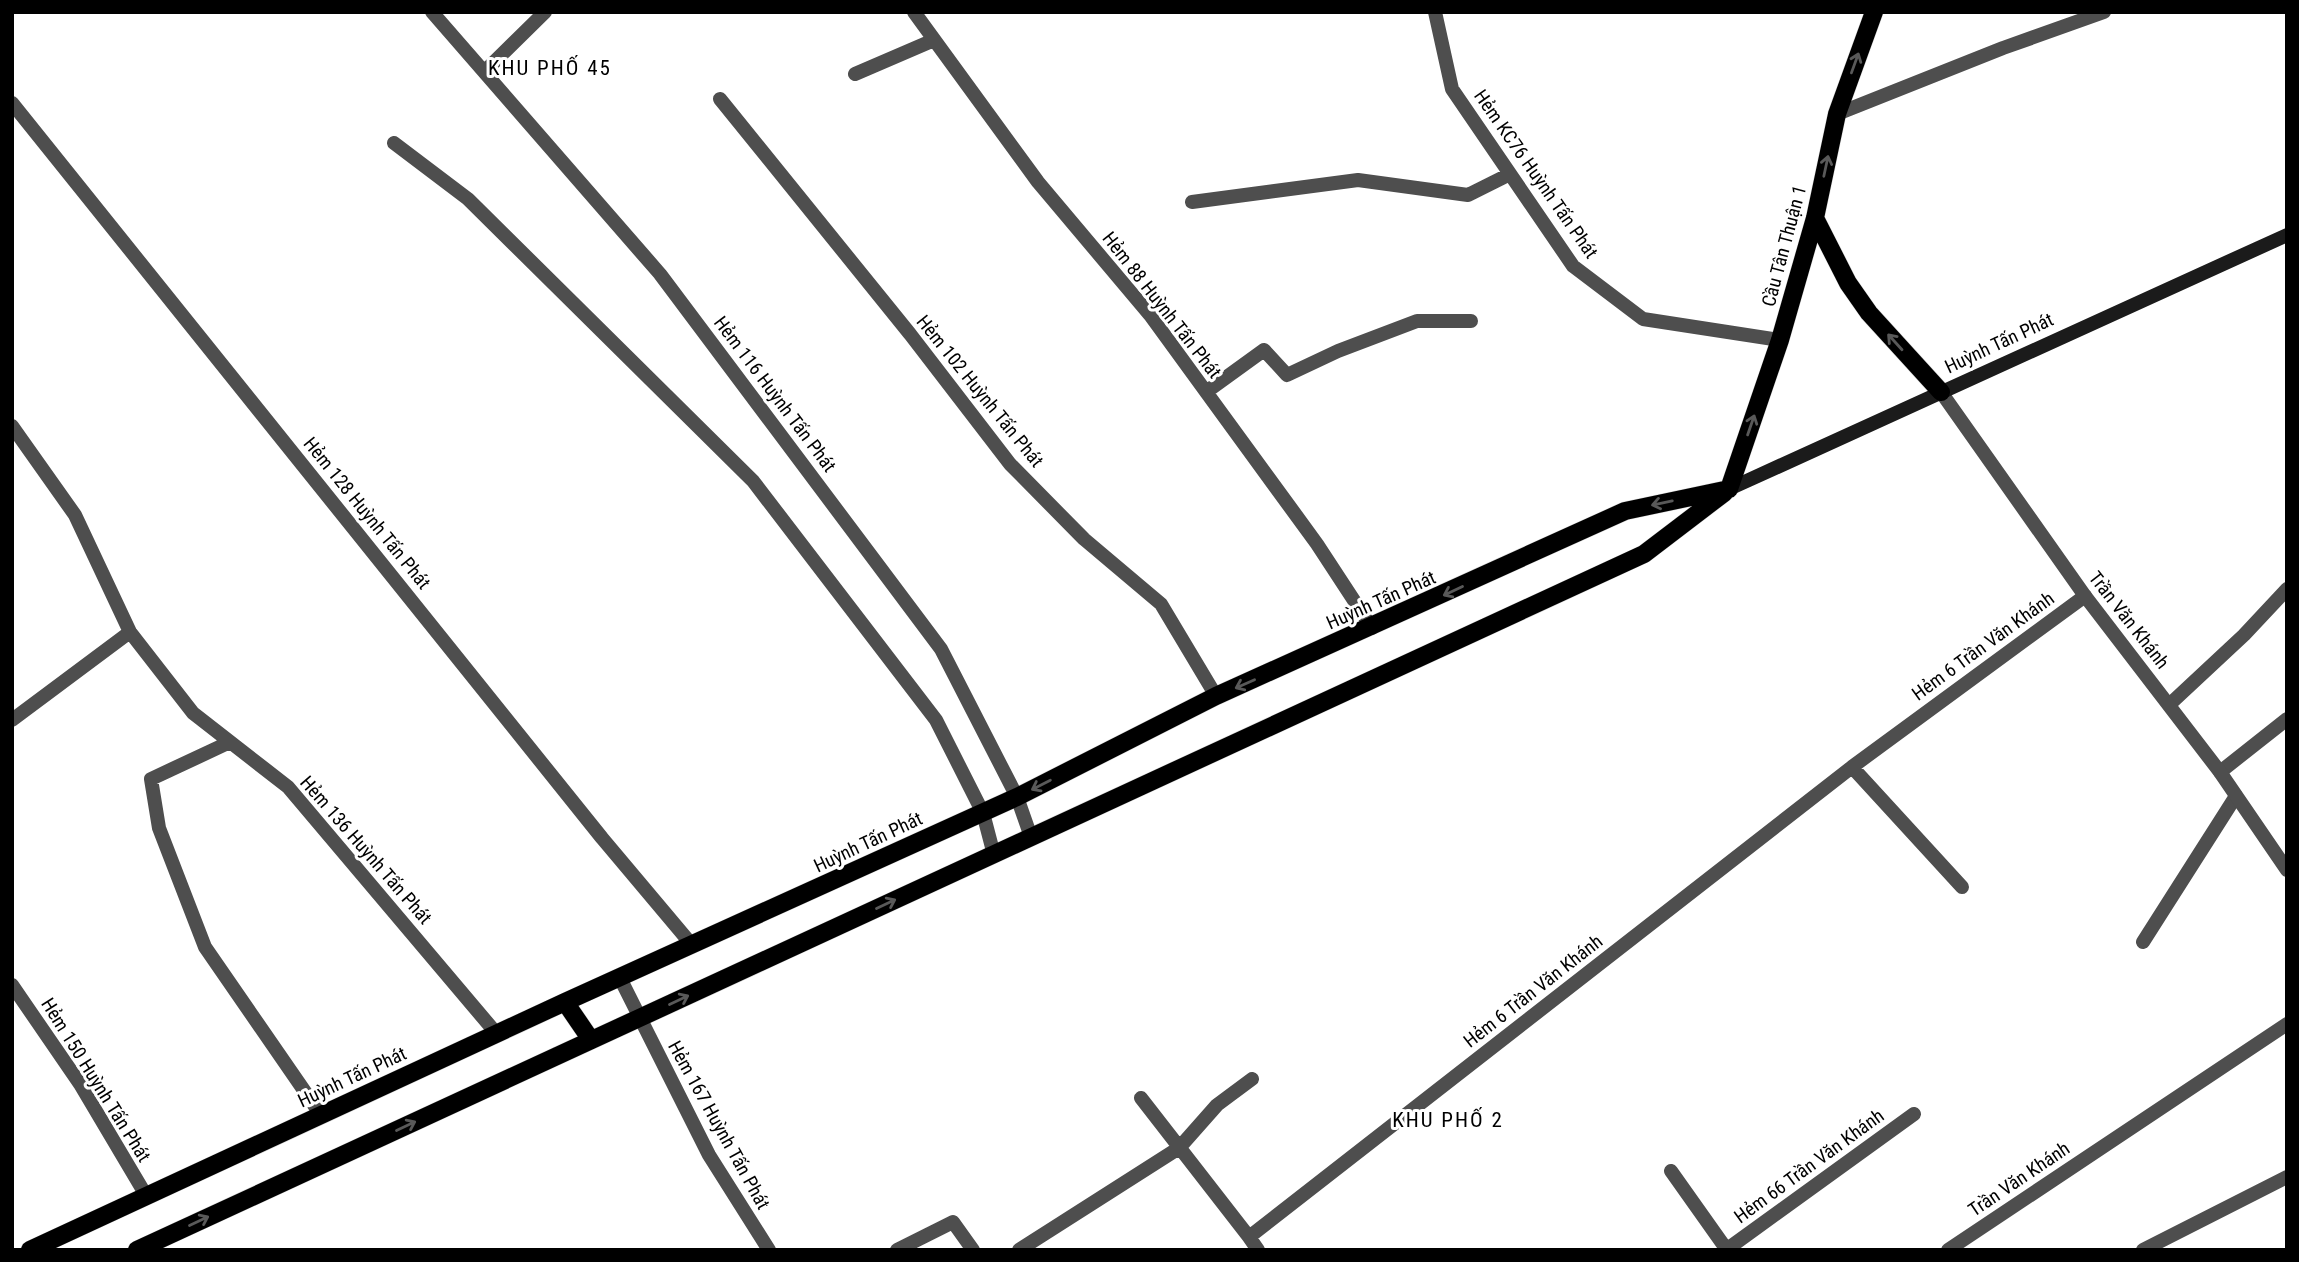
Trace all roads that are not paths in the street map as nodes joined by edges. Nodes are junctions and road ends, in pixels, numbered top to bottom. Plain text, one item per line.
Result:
1 (432, 12) edge
2 (545, 12) edge
3 (914, 12) edge
4 (1435, 12) edge
5 (1874, 12) edge
6 (2104, 12) edge
7 (934, 40) junction
8 (485, 71) junction
9 (855, 74) dead end
10 (720, 99) dead end
11 (12, 103) edge
12 (1837, 114) junction
13 (394, 143) dead end
14 (1510, 174) junction
15 (1192, 202) dead end
16 (1815, 218) junction
17 (2287, 235) edge
18 (1471, 321) dead end
19 (1780, 340) junction
20 (1941, 392) junction
21 (1206, 393) junction
22 (12, 426) edge
23 (1729, 489) junction
24 (2287, 589) edge
25 (2085, 596) junction
26 (1371, 628) junction
27 (130, 632) junction
28 (1216, 696) junction
29 (2170, 704) junction
30 (2287, 719) edge
31 (12, 720) edge
32 (230, 742) junction
33 (1852, 767) junction
34 (2220, 772) junction
35 (2236, 796) junction
36 (1017, 797) junction
37 (983, 813) junction
38 (1031, 837) junction
39 (994, 855) junction
40 (2287, 870) edge
41 (1962, 887) dead end
42 (2143, 942) dead end
43 (692, 946) junction
44 (620, 978) junction
45 (12, 985) edge
46 (565, 1002) junction
47 (638, 1019) junction
48 (2287, 1024) edge
49 (496, 1034) junction
50 (591, 1040) junction
51 (1252, 1079) dead end
52 (1141, 1098) dead end
53 (1914, 1114) dead end
54 (321, 1115) junction
55 (1180, 1148) junction
56 (1671, 1171) dead end
57 (2287, 1177) edge
58 (147, 1197) junction
59 (1249, 1237) junction
60 (30, 1250) edge
61 (137, 1250) edge
62 (769, 1250) edge
63 (897, 1250) edge
64 (973, 1250) edge
65 (1019, 1250) edge
66 (1258, 1250) edge
67 (1726, 1250) edge
68 (1948, 1250) edge
69 (2143, 1250) edge

1 - 8 street, Hẻm 116 Huỳnh Tấn Phát
2 - 8 street
3 - 7 street, Hẻm 88 Huỳnh Tấn Phát
4 - 14 street, Hẻm KC76 Huỳnh Tấn Phát
12 -> 5 main road, Cầu Tân Thuận 1
6 - 12 street
7 - 9 street
7 - 21 street, Hẻm 88 Huỳnh Tấn Phát
8 - 36 street, Hẻm 116 Huỳnh Tấn Phát
10 - 28 street, Hẻm 102 Huỳnh Tấn Phát
11 - 43 street, Hẻm 128 Huỳnh Tấn Phát
16 -> 12 main road, Cầu Tân Thuận 1
13 - 37 street
14 - 15 street
14 - 19 street, Hẻm KC76 Huỳnh Tấn Phát
16 - 19 main road, Cầu Tân Thuận 1
20 -> 16 main road
17 - 20 main road, Huỳnh Tấn Phát
18 - 21 street
23 -> 19 main road, Cầu Tân Thuận 1
20 - 23 main road, Huỳnh Tấn Phát
20 - 25 street, Trần Văn Khánh
21 - 26 street, Hẻm 88 Huỳnh Tấn Phát
22 - 27 street, Hẻm 136 Huỳnh Tấn Phát
23 -> 26 main road, Huỳnh Tấn Phát
23 - 38 main road, Huỳnh Tấn Phát
24 - 29 street
25 - 29 street, Trần Văn Khánh
25 - 33 street, Hẻm 6 Trần Văn Khánh
26 -> 28 main road, Huỳnh Tấn Phát
27 - 31 street
27 - 32 street, Hẻm 136 Huỳnh Tấn Phát
28 -> 36 main road, Huỳnh Tấn Phát
29 - 34 street, Trần Văn Khánh
30 - 34 street
32 - 49 street, Hẻm 136 Huỳnh Tấn Phát
32 - 54 street
33 - 41 street
33 - 59 street, Hẻm 6 Trần Văn Khánh
34 - 35 street, Trần Văn Khánh
35 - 40 street, Trần Văn Khánh
35 - 42 street
36 - 37 main road, Huỳnh Tấn Phát
36 - 38 street, Hẻm 116 Huỳnh Tấn Phát
37 - 39 street
37 - 43 main road, Huỳnh Tấn Phát
38 - 39 main road, Huỳnh Tấn Phát
47 -> 39 main road, Huỳnh Tấn Phát
43 - 44 main road, Huỳnh Tấn Phát
44 - 46 main road, Huỳnh Tấn Phát
44 - 47 street, Hẻm 167 Huỳnh Tấn Phát
45 - 58 street, Hẻm 150 Huỳnh Tấn Phát
46 - 49 main road, Huỳnh Tấn Phát
46 - 50 main road
47 - 50 main road, Huỳnh Tấn Phát
47 - 62 street, Hẻm 167 Huỳnh Tấn Phát
48 - 68 street, Trần Văn Khánh
49 - 54 main road, Huỳnh Tấn Phát
61 -> 50 main road, Huỳnh Tấn Phát
51 - 55 street
52 - 55 street
53 - 67 street, Hẻm 66 Trần Văn Khánh
54 - 58 main road, Huỳnh Tấn Phát
55 - 59 street
55 - 65 street
56 - 67 street
57 - 69 street
58 - 60 main road, Huỳnh Tấn Phát
59 - 66 street
63 - 64 street

